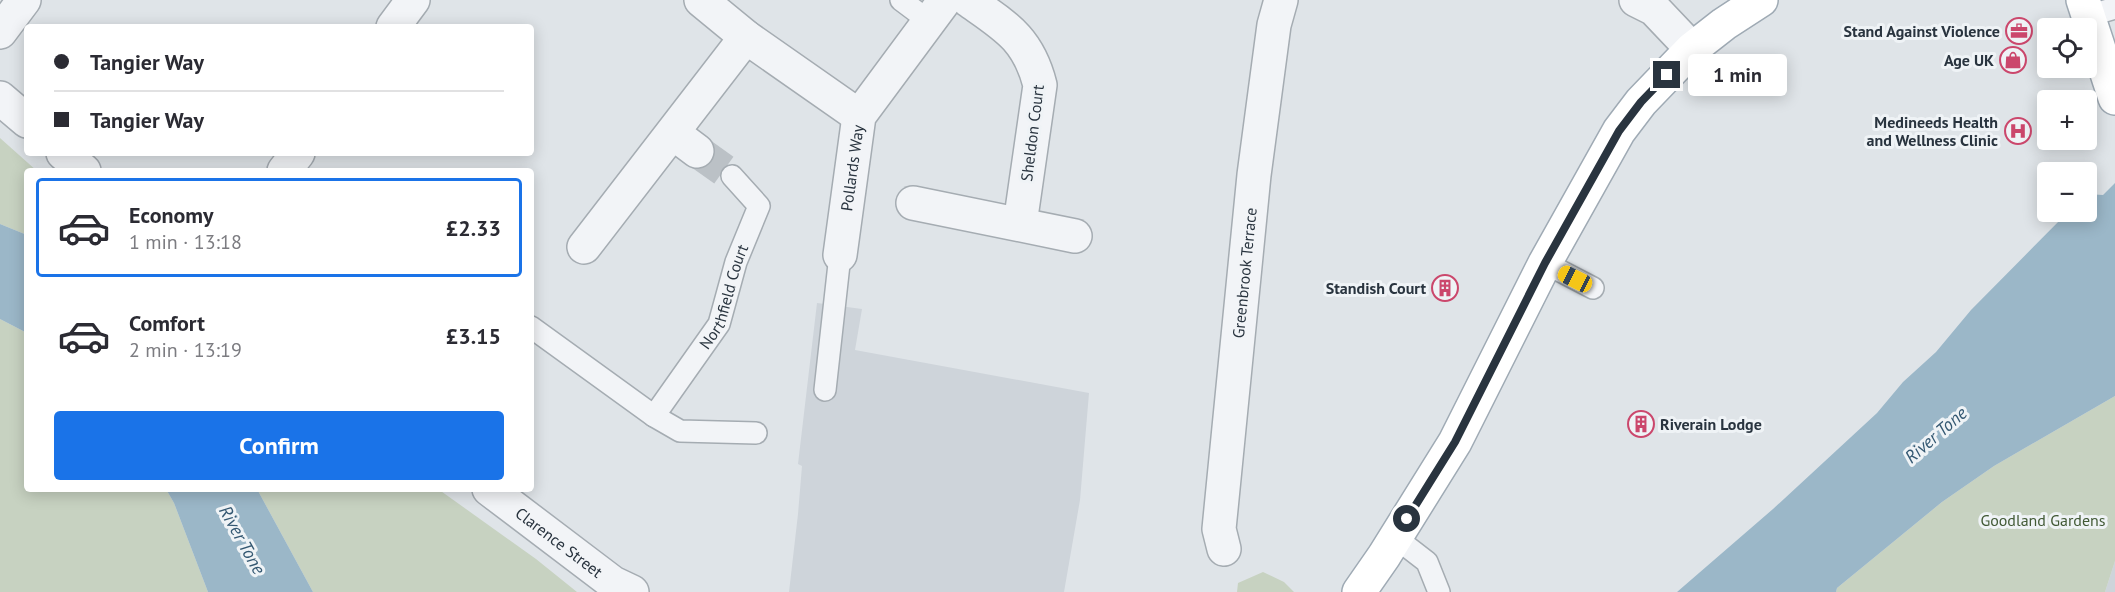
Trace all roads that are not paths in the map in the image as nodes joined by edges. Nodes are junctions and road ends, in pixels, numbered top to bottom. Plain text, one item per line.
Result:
1 (24, 0) edge
2 (413, 0) edge
3 (701, 0) edge
4 (901, 0) edge
5 (968, 0) edge
6 (1281, 0) edge
7 (1636, 0) edge
8 (1751, 2) edge
9 (2096, 8) edge
10 (937, 11) edge
11 (395, 24) edge
12 (0, 32) edge
13 (746, 37) junction
14 (1692, 49) junction
15 (0, 98) edge
16 (2115, 98) edge
17 (859, 116) junction
18 (24, 119) edge
19 (66, 156) edge
20 (296, 156) edge
21 (80, 168) edge
22 (286, 168) edge
23 (732, 176) tunnel mouth
24 (913, 203) dead end
25 (1020, 224) junction
26 (1075, 236) dead end
27 (584, 247) dead end
28 (840, 255) joint
29 (1545, 263) junction
30 (1593, 288) dead end
31 (534, 329) edge
32 (825, 390) dead end
33 (654, 416) junction
34 (756, 433) dead end
35 (493, 492) edge
36 (1396, 538) junction
37 (1224, 549) dead end
38 (632, 592) edge
39 (1359, 592) edge
40 (1439, 592) edge

1 - 12 street
2 - 11 street
3 - 13 street
4 - 10 lane
5 - 25 street, Sheldon Court
6 - 37 street, Greenbrook Terrace
7 - 14 street
8 - 14 main road
9 - 16 main road
10 - 17 street, Pollards Way
13 - 17 street
13 - 27 street
14 - 29 main road
15 - 18 street
17 - 28 street, Pollards Way
19 - 21 street
20 - 22 street
23 - 33 lane, Northfield Court
24 - 25 street
25 - 26 street
28 - 32 lane
29 - 30 lane
29 - 36 main road
31 - 33 lane
33 - 34 lane
35 - 38 street, Clarence Street
36 - 39 main road
36 - 40 lane

